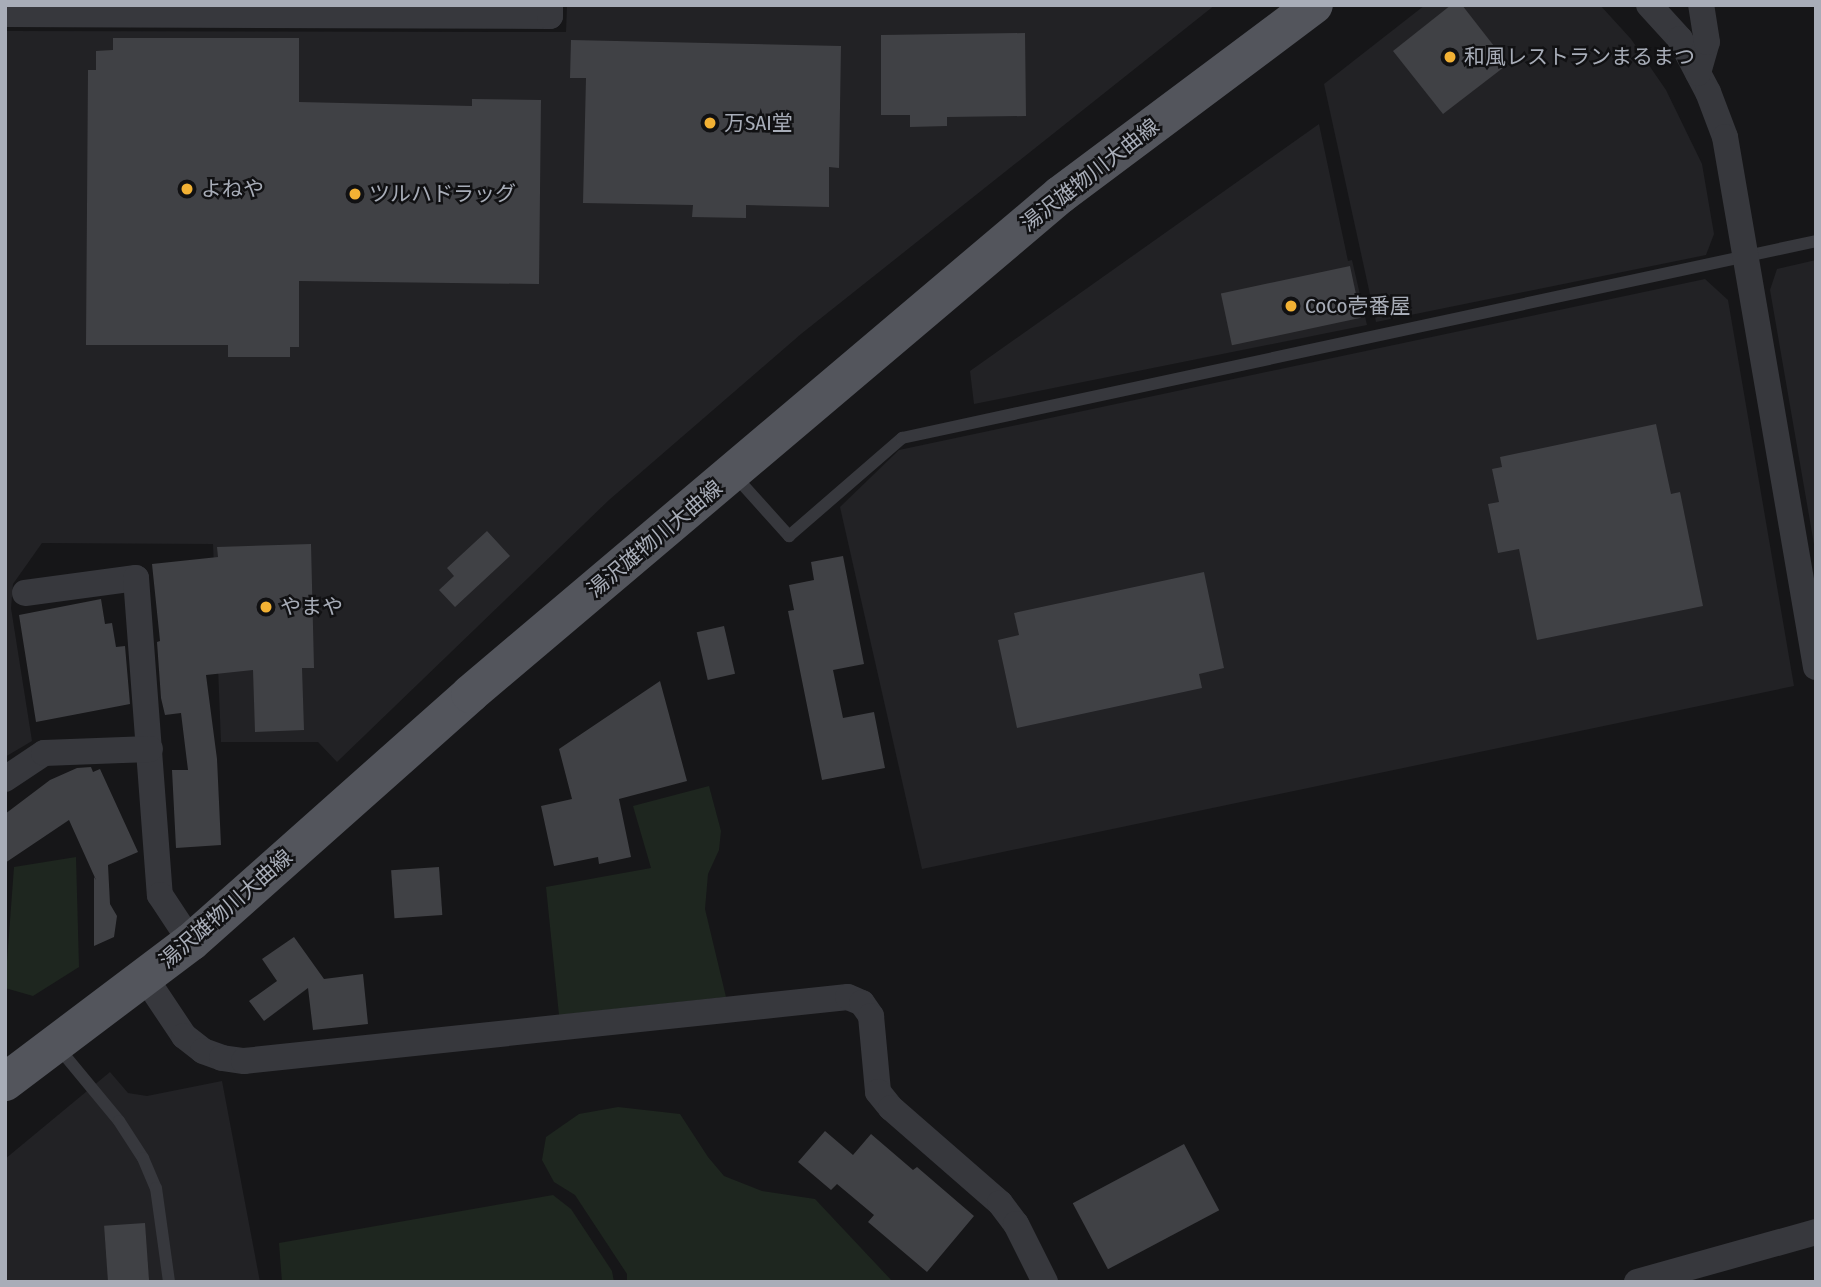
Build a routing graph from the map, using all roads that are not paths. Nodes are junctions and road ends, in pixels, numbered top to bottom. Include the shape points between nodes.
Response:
1 (550, 5) edge
2 (1314, 5) edge
3 (1648, 5) edge
4 (1701, 5) edge
5 (5, 14) edge
6 (1698, 73) junction
7 (1816, 241) edge
8 (1745, 257) junction
9 (733, 474) junction
10 (24, 593) dead end
11 (1816, 667) edge
12 (150, 749) junction
13 (5, 779) edge
14 (191, 942) junction
15 (146, 979) junction
16 (57, 1045) junction
17 (5, 1082) edge
18 (1816, 1232) edge
19 (169, 1282) edge
20 (1045, 1282) edge
21 (1637, 1282) edge

1 - 5 street via 550,16
2 - 9 main road, 湯沢雄物川大曲線 via 1060,195
3 - 6 street via 1680,39
4 - 6 street via 1707,42
6 - 8 street via 1725,137
7 - 8 lane
8 - 9 lane via 902,438 789,536
8 - 11 street
9 - 14 main road, 湯沢雄物川大曲線 via 470,694
10 - 12 street via 136,578
12 - 13 street via 44,753
12 - 14 street via 160,895
14 - 15 main road, 湯沢雄物川大曲線
15 - 16 main road, 湯沢雄物川大曲線
15 - 20 street via 184,1036 203,1051 244,1061 848,997 862,1003 871,1016 878,1092 1000,1203 1016,1224
16 - 17 main road, 湯沢雄物川大曲線
16 - 19 lane via 143,1158 156,1188
18 - 21 street

